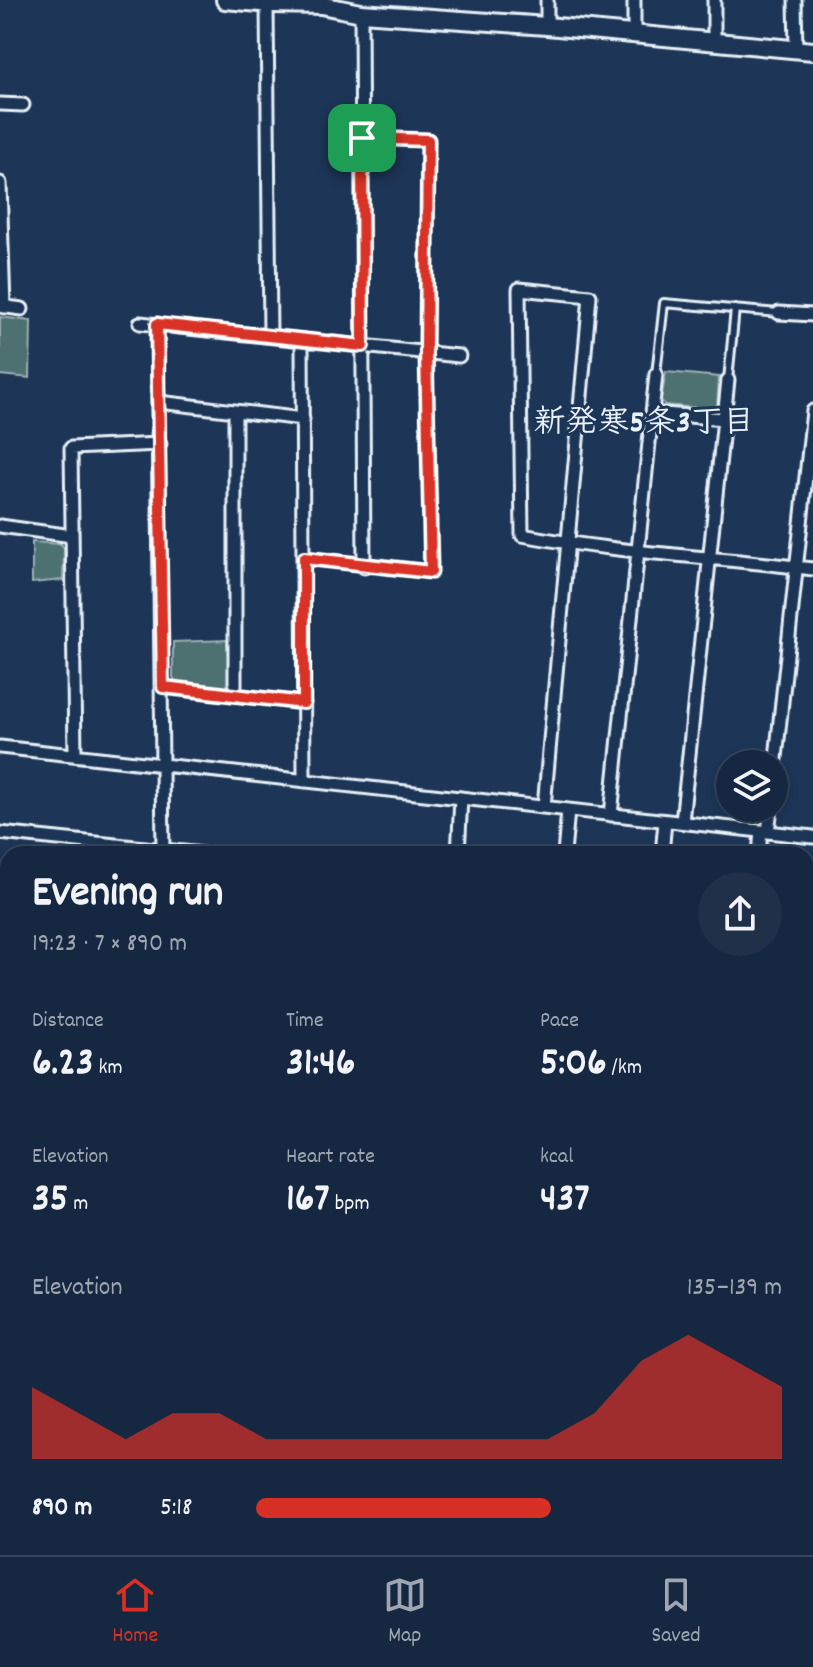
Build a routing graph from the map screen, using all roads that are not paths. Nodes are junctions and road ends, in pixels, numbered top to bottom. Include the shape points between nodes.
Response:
1 (225, 0) edge
2 (547, 0) edge
3 (634, 0) edge
4 (714, 0) edge
5 (795, 0) edge
6 (270, 3) edge
7 (343, 5) edge
8 (361, 13) junction
9 (547, 26) junction
10 (634, 34) junction
11 (714, 41) junction
12 (805, 50) edge
13 (0, 104) edge
14 (23, 105) dead end
15 (362, 138) junction
16 (0, 183) edge
17 (2, 306) edge
18 (22, 309) dead end
19 (735, 309) junction
20 (779, 313) joint
21 (813, 315) edge
22 (140, 323) dead end
23 (157, 324) junction
24 (270, 336) junction
25 (302, 341) junction
26 (363, 346) junction
27 (426, 352) junction
28 (459, 356) dead end
29 (656, 374) joint
30 (728, 380) joint
31 (159, 402) junction
32 (813, 411) edge
33 (235, 413) junction
34 (652, 413) junction
35 (303, 419) junction
36 (724, 419) junction
37 (160, 444) junction
38 (0, 526) edge
39 (72, 536) junction
40 (566, 543) junction
41 (638, 553) junction
42 (304, 558) junction
43 (711, 559) junction
44 (364, 567) junction
45 (796, 567) junction
46 (813, 569) edge
47 (163, 687) junction
48 (235, 695) junction
49 (304, 703) junction
50 (0, 747) edge
51 (777, 750) edge
52 (75, 755) junction
53 (162, 765) junction
54 (304, 781) junction
55 (461, 798) junction
56 (544, 807) junction
57 (568, 810) junction
58 (611, 815) junction
59 (665, 821) junction
60 (682, 822) junction
61 (768, 822) edge
62 (765, 832) junction
63 (0, 833) edge
64 (813, 837) edge
65 (78, 846) edge
66 (163, 846) edge
67 (458, 846) edge
68 (565, 846) edge
69 (663, 846) edge
70 (761, 846) edge

1 - 6 main road
2 - 9 street
3 - 10 street
4 - 11 street
5 - 12 street
6 - 7 main road
6 - 24 street
7 - 8 main road
8 - 9 main road
8 - 15 street
9 - 10 main road
10 - 11 main road
11 - 12 main road
13 - 14 street
15 - 26 street
15 - 27 street via 428,140
16 - 17 street
17 - 18 street
19 - 20 lane
19 - 29 lane via 664,303
19 - 30 lane
20 - 21 street
22 - 23 street
23 - 24 street
23 - 31 street
24 - 25 street
25 - 26 street
25 - 35 street
26 - 27 street
26 - 44 street
27 - 28 street
27 - 44 street via 431,572
29 - 34 street
30 - 36 street
31 - 33 street
31 - 37 street
32 - 45 street
33 - 35 street
33 - 48 street
34 - 36 street
34 - 41 street
35 - 42 street
36 - 43 street
37 - 39 street via 71,448
37 - 47 street
38 - 39 street
39 - 52 street
40 - 40 street via 590,296 519,289 522,535
40 - 41 street
40 - 56 street
41 - 43 street
41 - 58 street
42 - 44 street
42 - 49 street
43 - 45 street
43 - 60 street
45 - 46 street
45 - 51 street
47 - 48 street
47 - 53 street
48 - 49 street
49 - 54 street
50 - 52 street
52 - 53 street
53 - 54 street
53 - 66 street
54 - 55 street
55 - 56 street
55 - 67 street
56 - 57 street
57 - 58 street
57 - 68 street
58 - 59 street
59 - 60 street
59 - 69 street
60 - 62 street
61 - 62 street
62 - 64 street
62 - 70 street
63 - 65 street

